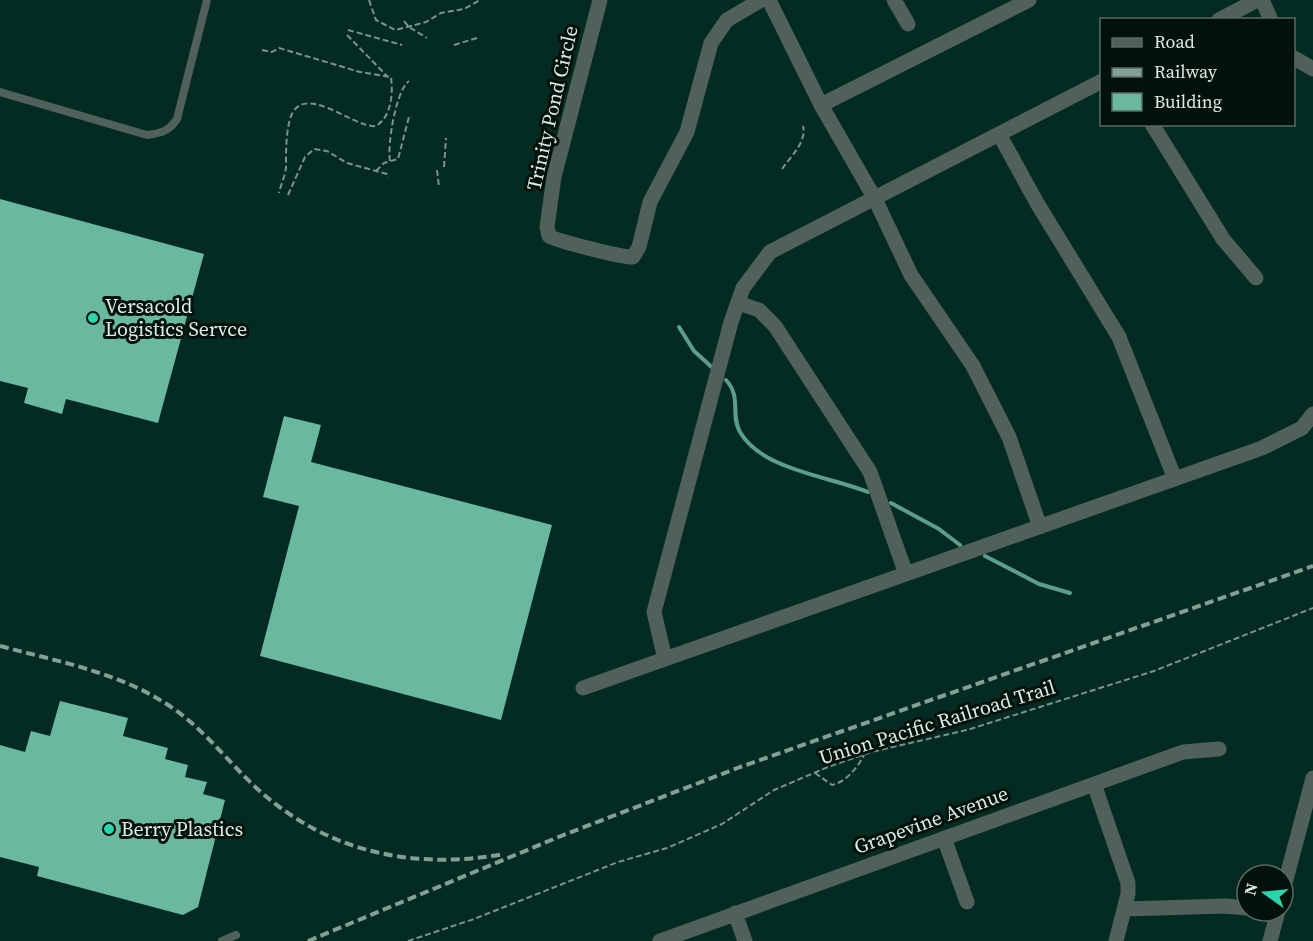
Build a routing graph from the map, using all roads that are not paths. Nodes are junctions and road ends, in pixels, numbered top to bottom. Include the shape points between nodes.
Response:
1 (207, 0) edge
2 (600, 0) edge
3 (761, 0) edge
4 (769, 0) edge
5 (894, 0) edge
6 (1029, 0) edge
7 (1257, 0) edge
8 (1262, 0) edge
9 (1223, 18) edge
10 (1270, 18) edge
11 (908, 24) dead end
12 (1295, 59) edge
13 (1313, 69) edge
14 (1100, 82) edge
15 (0, 92) edge
16 (821, 105) junction
17 (1153, 126) edge
18 (999, 134) junction
19 (875, 199) junction
20 (1256, 278) dead end
21 (738, 303) junction
22 (1313, 414) edge
23 (1174, 479) junction
24 (1040, 527) junction
25 (906, 574) junction
26 (665, 659) junction
27 (583, 688) dead end
28 (1219, 750) dead end
29 (1313, 777) edge
30 (1094, 784) junction
31 (944, 838) junction
32 (1290, 863) edge
33 (966, 902) dead end
34 (1235, 907) edge
35 (1125, 909) junction
36 (735, 913) junction
37 (1275, 923) edge
38 (236, 935) dead end
39 (222, 941) edge
40 (660, 941) edge
41 (745, 941) edge
42 (1116, 941) edge
43 (1270, 941) edge

1 - 15 lane via 177,119 162,133 147,135
2 - 3 street, Trinity Pond Circle via 554,177 547,226 549,236 558,242 571,241 622,258 633,257 639,247 650,202 687,132 707,56 719,28 735,13
4 - 16 street
5 - 11 street
6 - 16 street
7 - 9 street
8 - 10 street
12 - 13 street
14 - 18 street
16 - 19 street
17 - 20 street via 1222,239
18 - 19 street
18 - 23 street via 1119,337
19 - 21 street via 770,252 743,288
19 - 24 street via 911,275 973,366 1009,436
21 - 25 street via 759,310 775,327 870,472
21 - 26 street via 654,612
22 - 23 street via 1302,428 1262,447
23 - 24 street
24 - 25 street
25 - 26 street
26 - 27 street
28 - 30 street, Grapevine Avenue via 1183,752
29 - 32 street
30 - 31 street, Grapevine Avenue
30 - 35 street via 1126,872
31 - 33 street
31 - 36 street, Grapevine Avenue
34 - 35 street
35 - 42 street
36 - 40 street, Grapevine Avenue
36 - 41 street
37 - 43 street
38 - 39 lane

